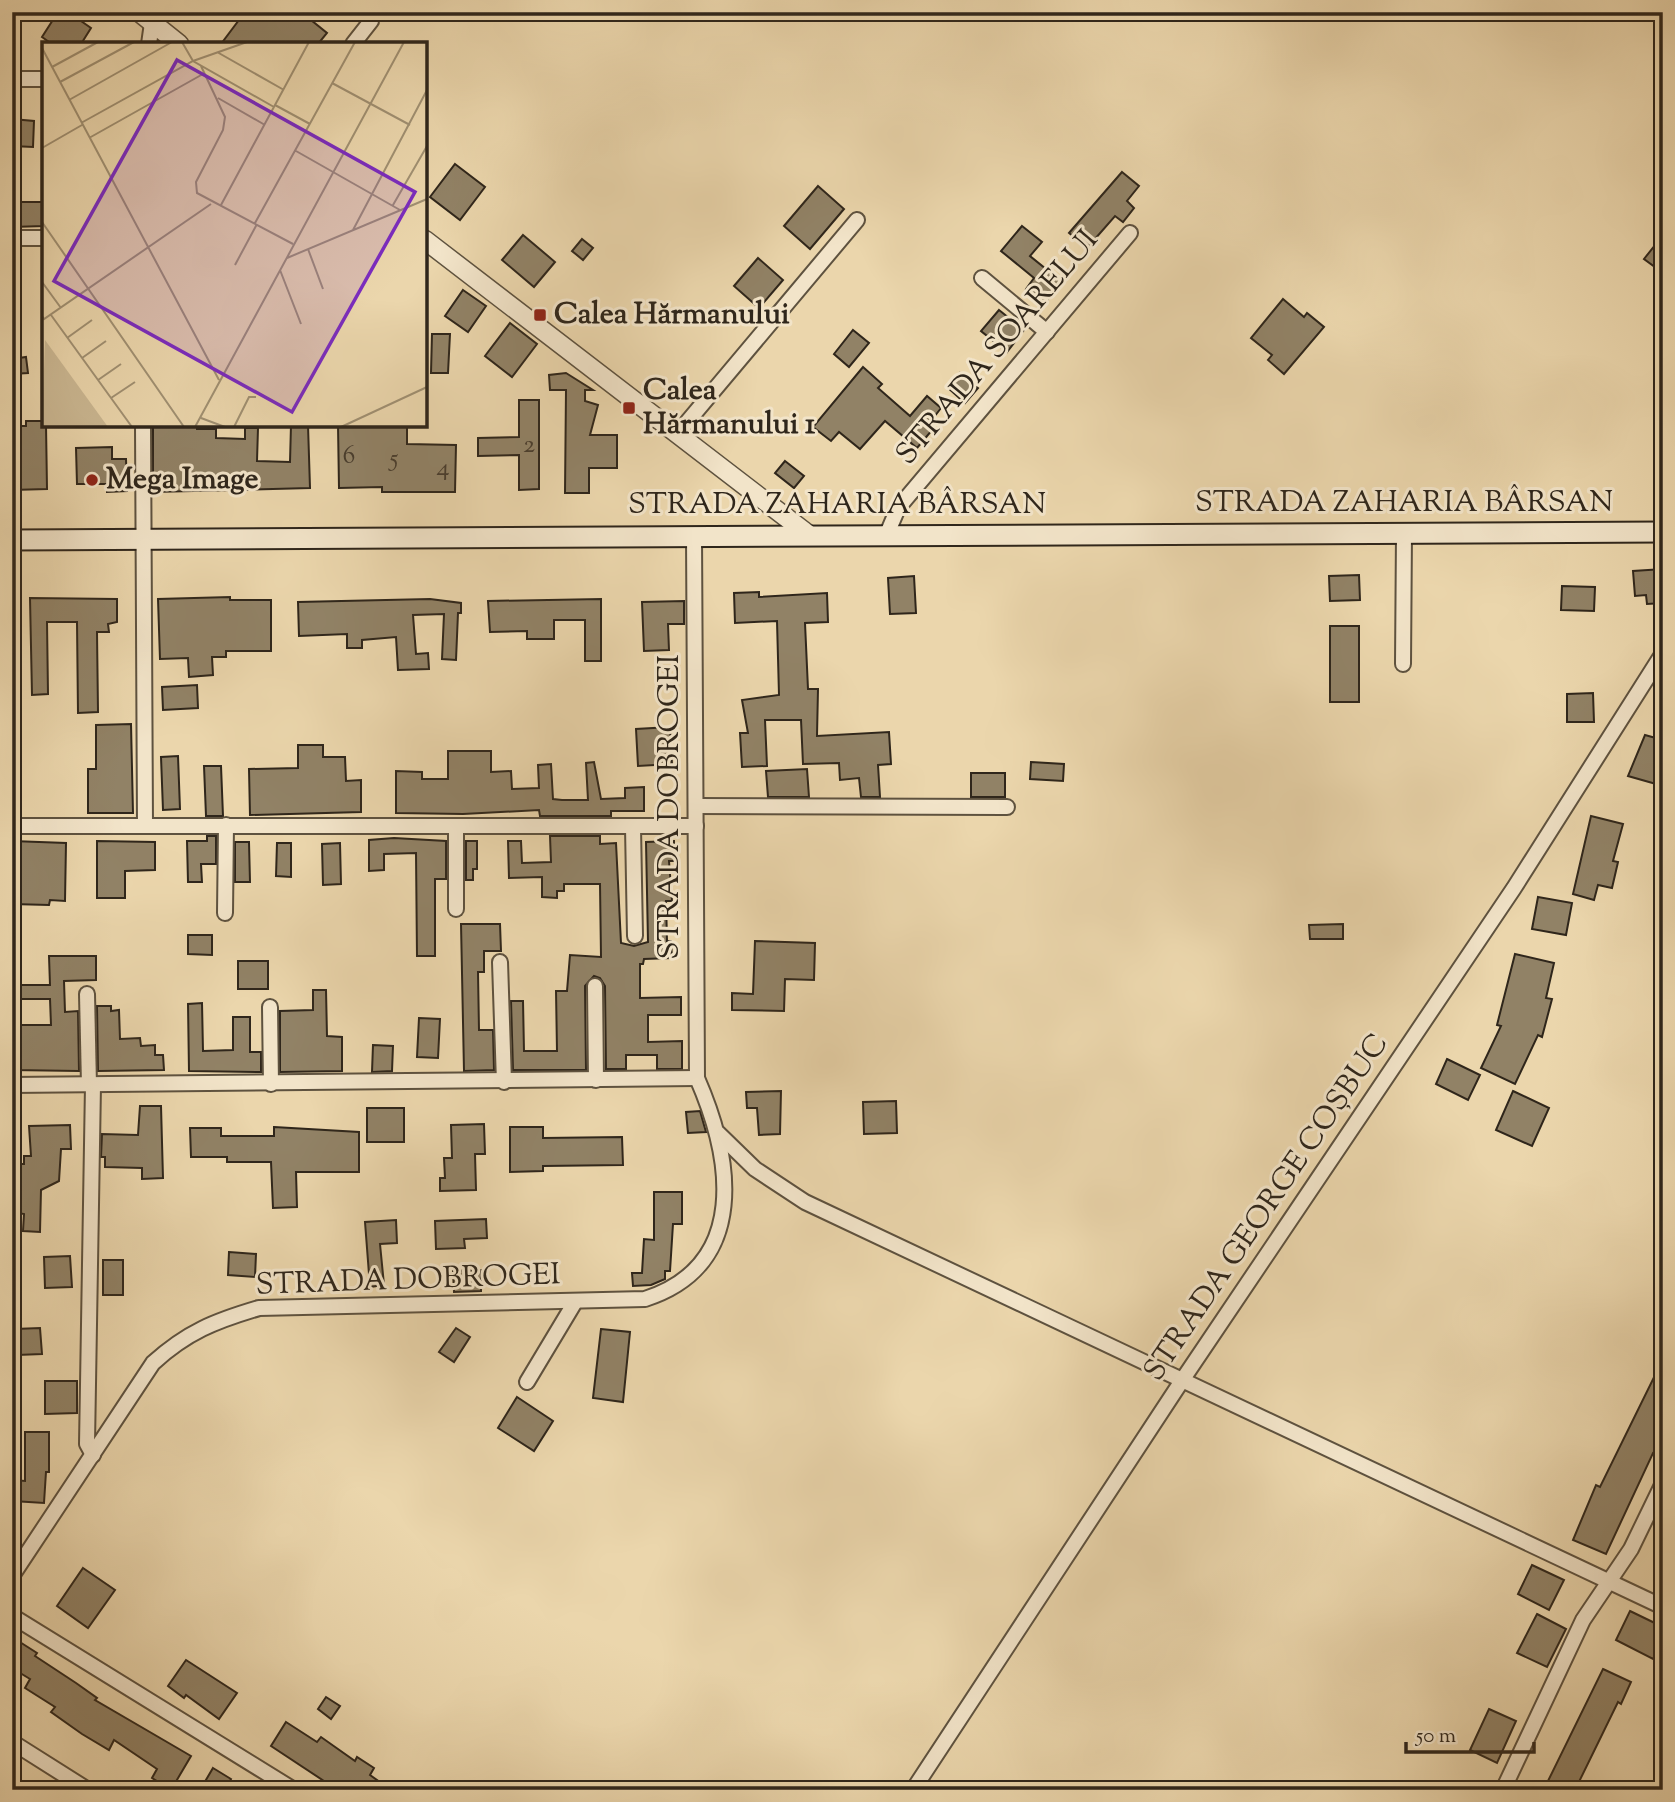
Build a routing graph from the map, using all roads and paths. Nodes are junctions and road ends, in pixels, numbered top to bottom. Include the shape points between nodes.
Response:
1 (146, 17) edge
2 (371, 21) dead end
3 (149, 42) edge
4 (177, 42) edge
5 (355, 42) edge
6 (12, 79) edge
7 (42, 79) edge
8 (857, 220) dead end
9 (1130, 233) dead end
10 (12, 238) edge
11 (42, 238) edge
12 (427, 242) edge
13 (982, 278) dead end
14 (1047, 332) junction
15 (143, 427) edge
16 (678, 433) junction
17 (1663, 532) edge
18 (1405, 533) junction
19 (887, 534) junction
20 (809, 535) junction
21 (694, 536) junction
22 (12, 540) edge
23 (141, 540) junction
24 (1663, 653) edge
25 (1403, 664) dead end
26 (696, 806) junction
27 (1007, 807) dead end
28 (226, 825) junction
29 (12, 826) edge
30 (696, 826) junction
31 (145, 827) junction
32 (456, 827) junction
33 (634, 827) junction
34 (456, 909) dead end
35 (225, 913) dead end
36 (635, 936) dead end
37 (500, 962) dead end
38 (596, 986) dead end
39 (87, 994) dead end
40 (270, 1007) dead end
41 (697, 1078) junction
42 (596, 1080) junction
43 (504, 1082) junction
44 (271, 1084) junction
45 (91, 1085) junction
46 (12, 1086) edge
47 (718, 1133) junction
48 (575, 1302) junction
49 (1183, 1379) junction
50 (527, 1382) dead end
51 (93, 1455) junction
52 (1663, 1483) edge
53 (12, 1576) edge
54 (1609, 1580) junction
55 (1663, 1606) edge
56 (12, 1616) edge
57 (12, 1742) edge
58 (88, 1790) edge
59 (294, 1790) edge
60 (913, 1790) edge
61 (1503, 1790) edge

1 - 3 street
1 - 4 street
2 - 5 street
6 - 7 street
8 - 16 street
9 - 14 street, STRADA SOARELUI
10 - 11 street
12 - 16 street
13 - 14 street
14 - 19 street, STRADA SOARELUI via 898,508
15 - 23 street
16 - 20 street
17 - 18 main road, STRADA ZAHARIA BÂRSAN
18 - 19 main road, STRADA ZAHARIA BÂRSAN
18 - 25 street
19 - 20 main road, STRADA ZAHARIA BÂRSAN
20 - 21 main road, STRADA ZAHARIA BÂRSAN
21 - 23 main road, STRADA ZAHARIA BÂRSAN
21 - 26 street, STRADA DOBROGEI
22 - 23 main road, STRADA ZAHARIA BÂRSAN
23 - 31 street
24 - 49 street, STRADA GEORGE COȘBUC via 1514,888
26 - 27 street
26 - 30 street, STRADA DOBROGEI
28 - 31 street
28 - 32 street
28 - 35 street
29 - 31 street
30 - 33 street
30 - 41 street, STRADA DOBROGEI
32 - 33 street
32 - 34 street
33 - 36 street
37 - 43 street
38 - 42 street
39 - 45 street
40 - 44 street
41 - 42 street
41 - 47 street, STRADA DOBROGEI
42 - 43 street
43 - 44 street
44 - 45 street
45 - 46 street
45 - 51 street via 87,1444
47 - 48 street, STRADA DOBROGEI via 722,1228 706,1256 667,1292 645,1299
47 - 49 street via 755,1168 805,1202
48 - 50 street
48 - 51 street, STRADA DOBROGEI via 259,1308 217,1321 180,1339 153,1363
49 - 54 street
49 - 60 street, STRADA GEORGE COȘBUC
51 - 53 street, STRADA DOBROGEI
52 - 54 street via 1632,1549
54 - 55 street
54 - 61 street via 1583,1619
56 - 59 street
57 - 58 street

